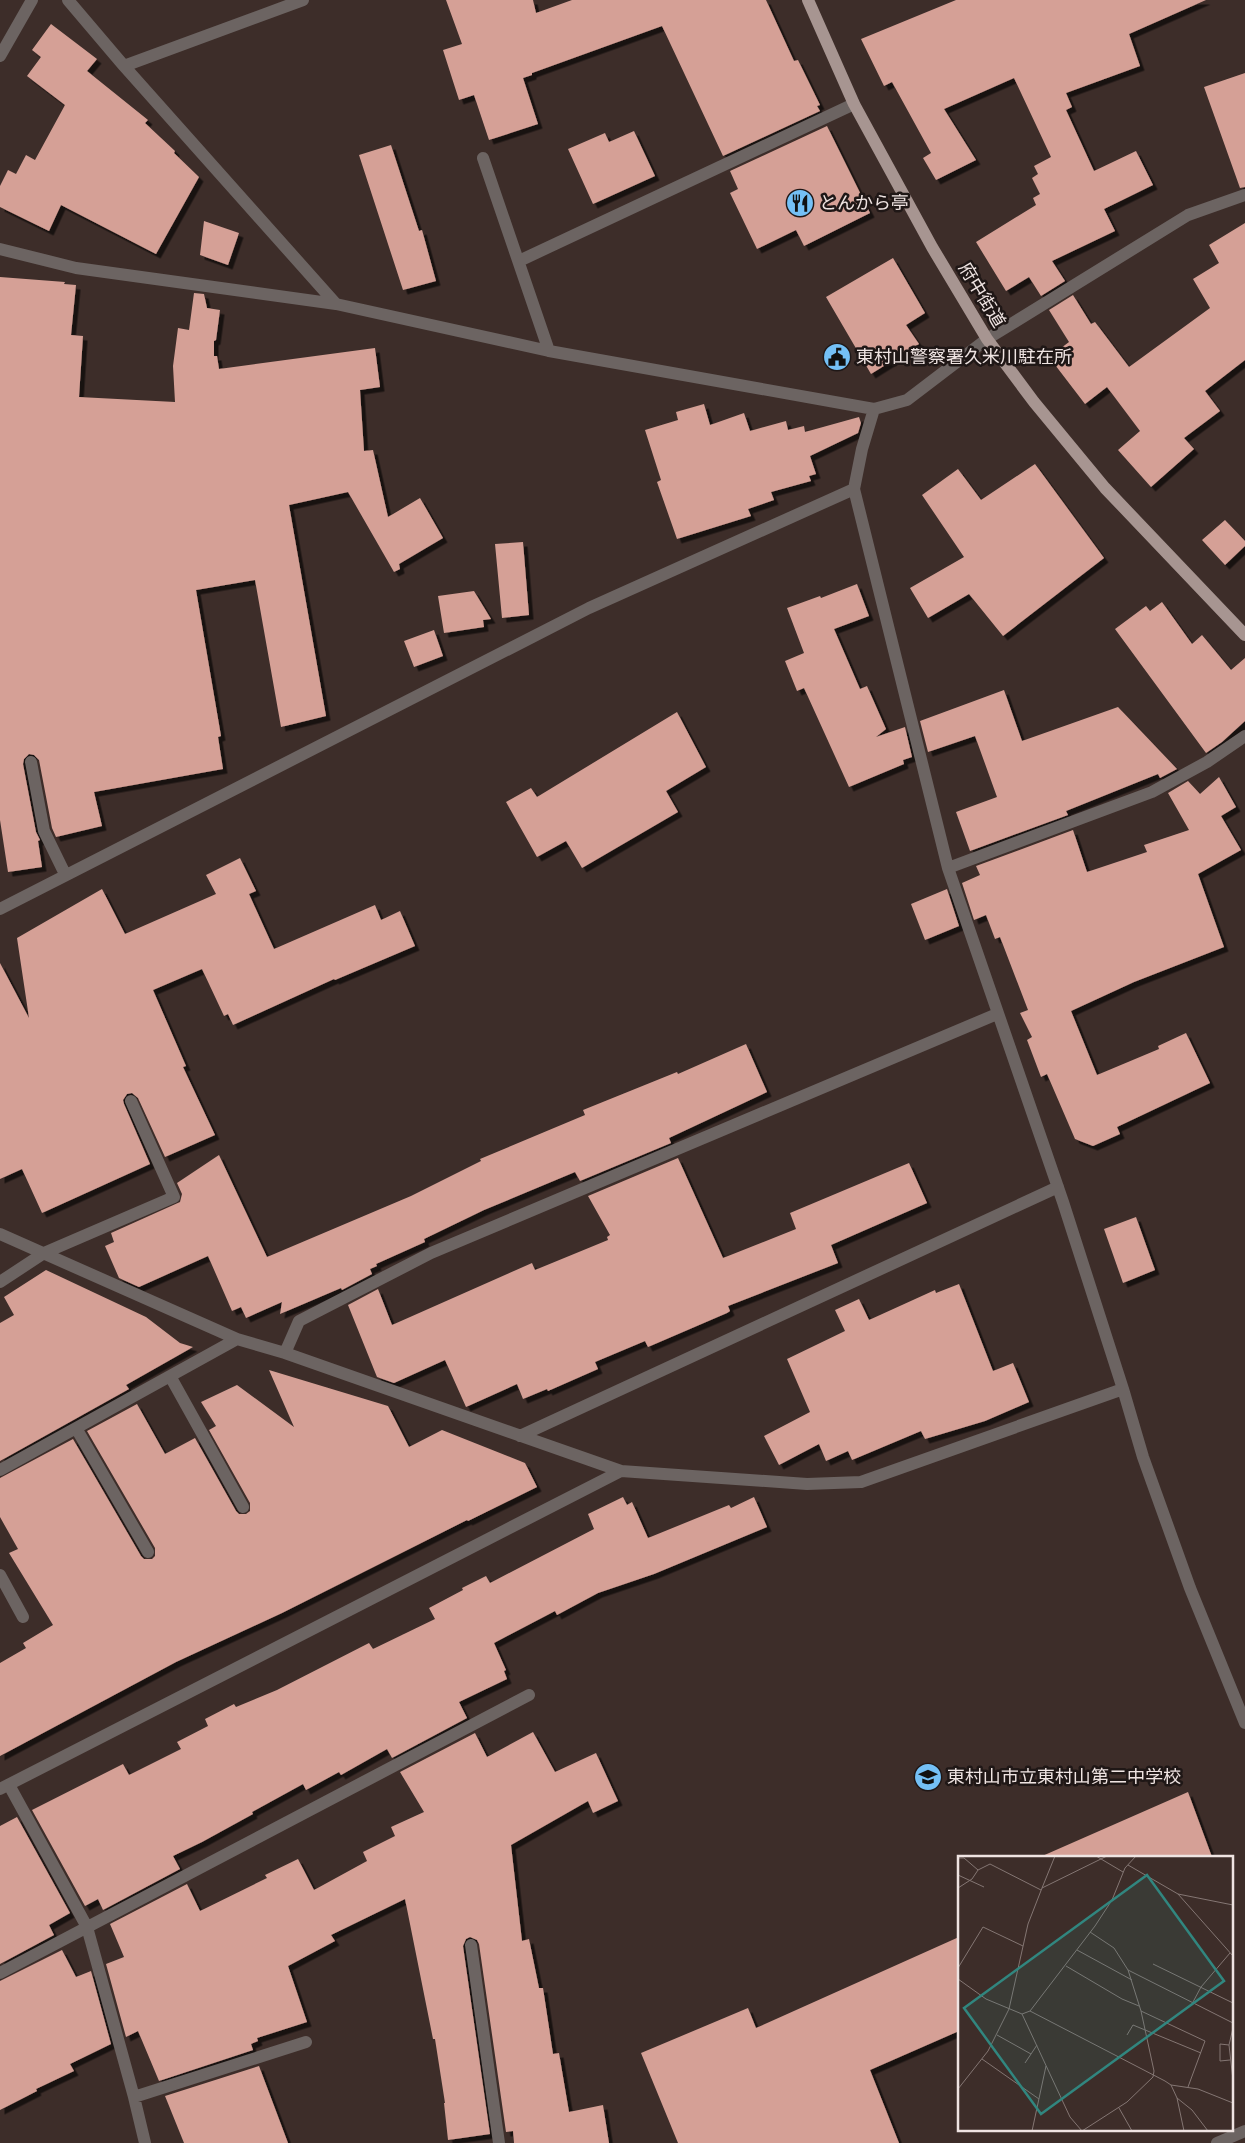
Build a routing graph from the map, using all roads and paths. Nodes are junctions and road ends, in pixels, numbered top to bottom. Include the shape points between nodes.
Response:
1 (32, 0) edge
2 (68, 0) edge
3 (303, 0) edge
4 (808, 0) edge
5 (0, 56) edge
6 (124, 66) junction
7 (854, 104) junction
8 (483, 158) dead end
9 (1245, 195) edge
10 (0, 249) edge
11 (520, 261) junction
12 (336, 304) junction
13 (987, 339) junction
14 (548, 351) junction
15 (874, 409) junction
16 (854, 488) junction
17 (1245, 636) edge
18 (1245, 736) edge
19 (30, 762) dead end
20 (948, 868) junction
21 (66, 874) junction
22 (0, 908) edge
23 (997, 1014) junction
24 (131, 1100) dead end
25 (1058, 1187) junction
26 (0, 1234) edge
27 (44, 1253) junction
28 (0, 1282) edge
29 (238, 1339) junction
30 (285, 1352) junction
31 (170, 1376) junction
32 (1123, 1389) junction
33 (76, 1428) junction
34 (520, 1436) junction
35 (0, 1470) edge
36 (621, 1471) junction
37 (243, 1507) dead end
38 (148, 1552) dead end
39 (0, 1575) edge
40 (23, 1617) dead end
41 (529, 1695) dead end
42 (1245, 1724) edge
43 (4, 1787) edge
44 (87, 1927) junction
45 (471, 1945) dead end
46 (0, 1973) edge
47 (306, 2042) dead end
48 (134, 2097) junction
49 (1245, 2131) edge
50 (145, 2143) edge
51 (499, 2143) edge
52 (1217, 2143) edge

1 - 5 street
2 - 6 street
3 - 6 street
4 - 7 main road, 府中街道
6 - 12 street
7 - 11 street
7 - 13 main road, 府中街道 via 932,247
8 - 11 street
9 - 13 street via 1188,215
10 - 12 street via 76,268
11 - 14 street
12 - 14 street
13 - 15 street via 907,400
13 - 17 main road, 府中街道 via 1105,488
14 - 15 street
15 - 16 street
16 - 20 street
16 - 21 street via 589,608
18 - 20 street via 1207,762 1152,792
19 - 21 street via 44,831
20 - 23 street
21 - 22 street
23 - 25 street
23 - 30 street via 431,1253 299,1322
24 - 27 street via 174,1197
25 - 32 street
25 - 34 street
26 - 27 street
27 - 28 street
27 - 29 street
29 - 30 street
29 - 31 street
30 - 34 street
31 - 33 street
31 - 37 street
32 - 36 street via 861,1482 806,1484
32 - 42 street via 1173,1541
33 - 35 street
33 - 38 street
34 - 36 street
36 - 43 street
39 - 40 street
41 - 44 street
43 - 44 street
44 - 46 street
44 - 48 street
45 - 51 street
47 - 48 street
48 - 50 street
49 - 52 street

